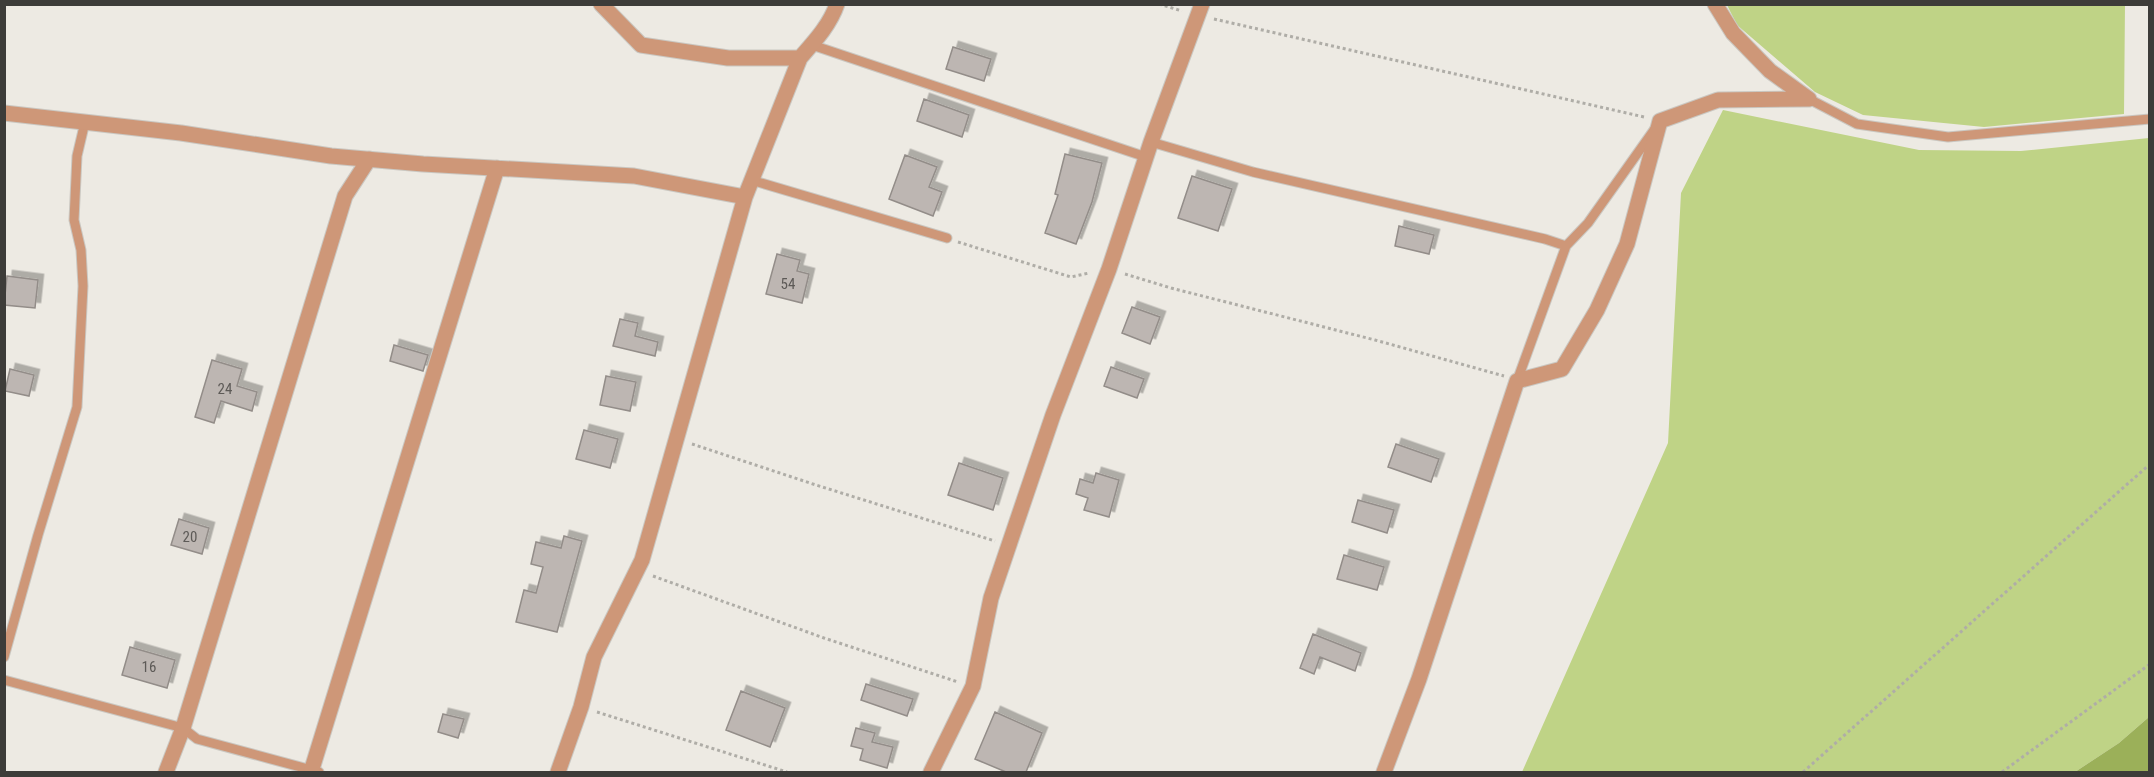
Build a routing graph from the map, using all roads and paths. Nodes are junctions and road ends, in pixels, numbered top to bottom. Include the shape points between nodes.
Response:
1 (600, 4) edge
2 (837, 4) edge
3 (1159, 4) edge
4 (1715, 4) edge
5 (1200, 10) edge
6 (812, 45) junction
7 (800, 58) junction
8 (1809, 99) junction
9 (4, 113) edge
10 (2150, 119) edge
11 (1660, 121) junction
12 (85, 122) junction
13 (1151, 142) junction
14 (1146, 157) junction
15 (369, 159) junction
16 (497, 168) junction
17 (752, 180) junction
18 (745, 197) junction
19 (947, 238) joint
20 (1566, 246) junction
21 (1110, 269) junction
22 (1517, 381) junction
23 (676, 439) junction
24 (2150, 464) edge
25 (1009, 546) junction
26 (637, 571) junction
27 (4, 657) edge
28 (2150, 664) edge
29 (4, 680) edge
30 (973, 686) junction
31 (581, 707) junction
32 (183, 728) junction
33 (935, 771) edge
34 (166, 772) edge
35 (314, 772) edge
36 (558, 772) edge
37 (787, 772) edge
38 (1384, 772) edge
39 (1803, 772) edge
40 (2002, 772) edge

1 - 7 street via 640,45 728,58
2 - 6 street
3 - 5 path
4 - 8 street via 1733,33
5 - 11 path
5 - 13 street
6 - 7 street
6 - 14 lane
7 - 17 street
8 - 10 lane via 1857,124 1948,137
8 - 11 street via 1718,100
9 - 12 street
11 - 20 lane via 1588,223
11 - 22 street via 1627,244 1597,310 1562,369
12 - 15 street
12 - 27 lane via 77,156 74,220 83,286 77,407
13 - 14 street
13 - 20 lane via 1253,172
14 - 21 street
15 - 16 street
15 - 32 street via 345,196
16 - 18 street via 634,176
16 - 35 street
17 - 18 street
17 - 19 lane
18 - 23 street
19 - 21 path via 1071,277
20 - 22 lane
21 - 22 path via 1485,369
21 - 25 street via 1053,415
22 - 38 street via 1419,679
23 - 25 path
23 - 26 street
24 - 39 path
25 - 30 street via 991,598
26 - 30 path
26 - 31 street via 594,657
28 - 40 path
29 - 32 lane
30 - 33 street
31 - 36 street
31 - 37 path
32 - 34 street
32 - 35 lane via 197,739

